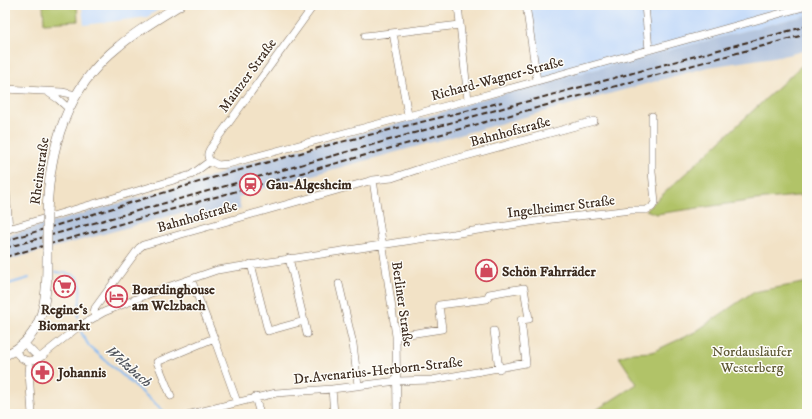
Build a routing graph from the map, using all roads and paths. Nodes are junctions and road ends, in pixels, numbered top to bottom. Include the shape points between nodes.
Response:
1 (180, 5) edge
2 (314, 5) edge
3 (458, 5) edge
4 (526, 5) edge
5 (645, 5) edge
6 (807, 6) edge
7 (791, 8) edge
8 (460, 25) junction
9 (393, 33) junction
10 (364, 36) dead end
11 (649, 50) junction
12 (537, 81) junction
13 (5, 89) edge
14 (47, 92) junction
15 (76, 96) junction
16 (468, 100) junction
17 (69, 109) junction
18 (408, 115) junction
19 (652, 116) dead end
20 (594, 121) dead end
21 (210, 161) junction
22 (5, 179) edge
23 (373, 180) junction
24 (7, 230) edge
25 (381, 245) junction
26 (289, 258) junction
27 (252, 264) junction
28 (191, 279) junction
29 (339, 284) dead end
30 (96, 317) junction
31 (304, 321) junction
32 (494, 331) dead end
33 (307, 334) dead end
34 (396, 336) junction
35 (214, 338) junction
36 (24, 343) junction
37 (14, 350) junction
38 (5, 355) edge
39 (43, 356) junction
40 (30, 362) junction
41 (499, 368) junction
42 (397, 381) junction
43 (358, 385) junction
44 (332, 389) junction
45 (171, 396) dead end
46 (255, 398) junction
47 (237, 402) junction
48 (32, 414) edge
49 (191, 414) edge
50 (260, 414) edge
51 (334, 414) edge
52 (397, 414) edge

1 - 15 main road, Rheinstraße via 117,47 95,69
2 - 21 street, Mainzer Straße via 212,146 208,153
3 - 8 street
4 - 12 street
5 - 11 street
6 - 7 street, Richard-Wagner-Straße
7 - 11 street, Richard-Wagner-Straße
8 - 9 street
8 - 16 street
9 - 10 street
9 - 18 street
11 - 12 street, Richard-Wagner-Straße
12 - 16 street, Richard-Wagner-Straße
13 - 14 street
14 - 15 street via 62,92
14 - 17 street
15 - 17 main road, Rheinstraße
16 - 18 street, Richard-Wagner-Straße
17 - 36 main road, Rheinstraße, bridge via 54,150 49,184 47,289 37,324
18 - 21 street, Richard-Wagner-Straße via 228,164 218,165
19 - 25 street, Ingelheimer Straße via 655,202 646,210 544,220
20 - 23 street, Bahnhofstraße via 392,178
21 - 24 street via 191,175
22 - 24 street
23 - 25 street
23 - 30 street, Bahnhofstraße via 143,244 95,308
25 - 26 street, Ingelheimer Straße
25 - 34 street, Berliner Straße
26 - 27 street, Ingelheimer Straße
26 - 31 street
27 - 28 street, Ingelheimer Straße via 217,270
27 - 31 street via 268,330
28 - 30 street, Ingelheimer Straße
28 - 35 street
29 - 43 street via 353,344
30 - 39 street via 78,327
31 - 33 street
32 - 41 street
34 - 41 street, Dr.Avenarius-Herborn-Straße via 442,329 439,305 486,299 489,294 524,288 529,319 521,320 526,363
34 - 42 street, Berliner Straße
35 - 45 street via 157,362
35 - 47 street
36 - 37 main road, Rheinstraße
36 - 39 street via 36,356
37 - 38 main road, Rheinstraße
37 - 40 street via 18,356
39 - 40 street
40 - 48 street
41 - 42 street, Dr.Avenarius-Herborn-Straße via 432,380
42 - 43 street, Dr.Avenarius-Herborn-Straße
42 - 52 street, Berliner Straße
43 - 44 street, Dr.Avenarius-Herborn-Straße
44 - 46 street, Dr.Avenarius-Herborn-Straße via 276,393
44 - 51 street
46 - 47 street, Dr.Avenarius-Herborn-Straße
46 - 50 street
47 - 49 street, Dr.Avenarius-Herborn-Straße

